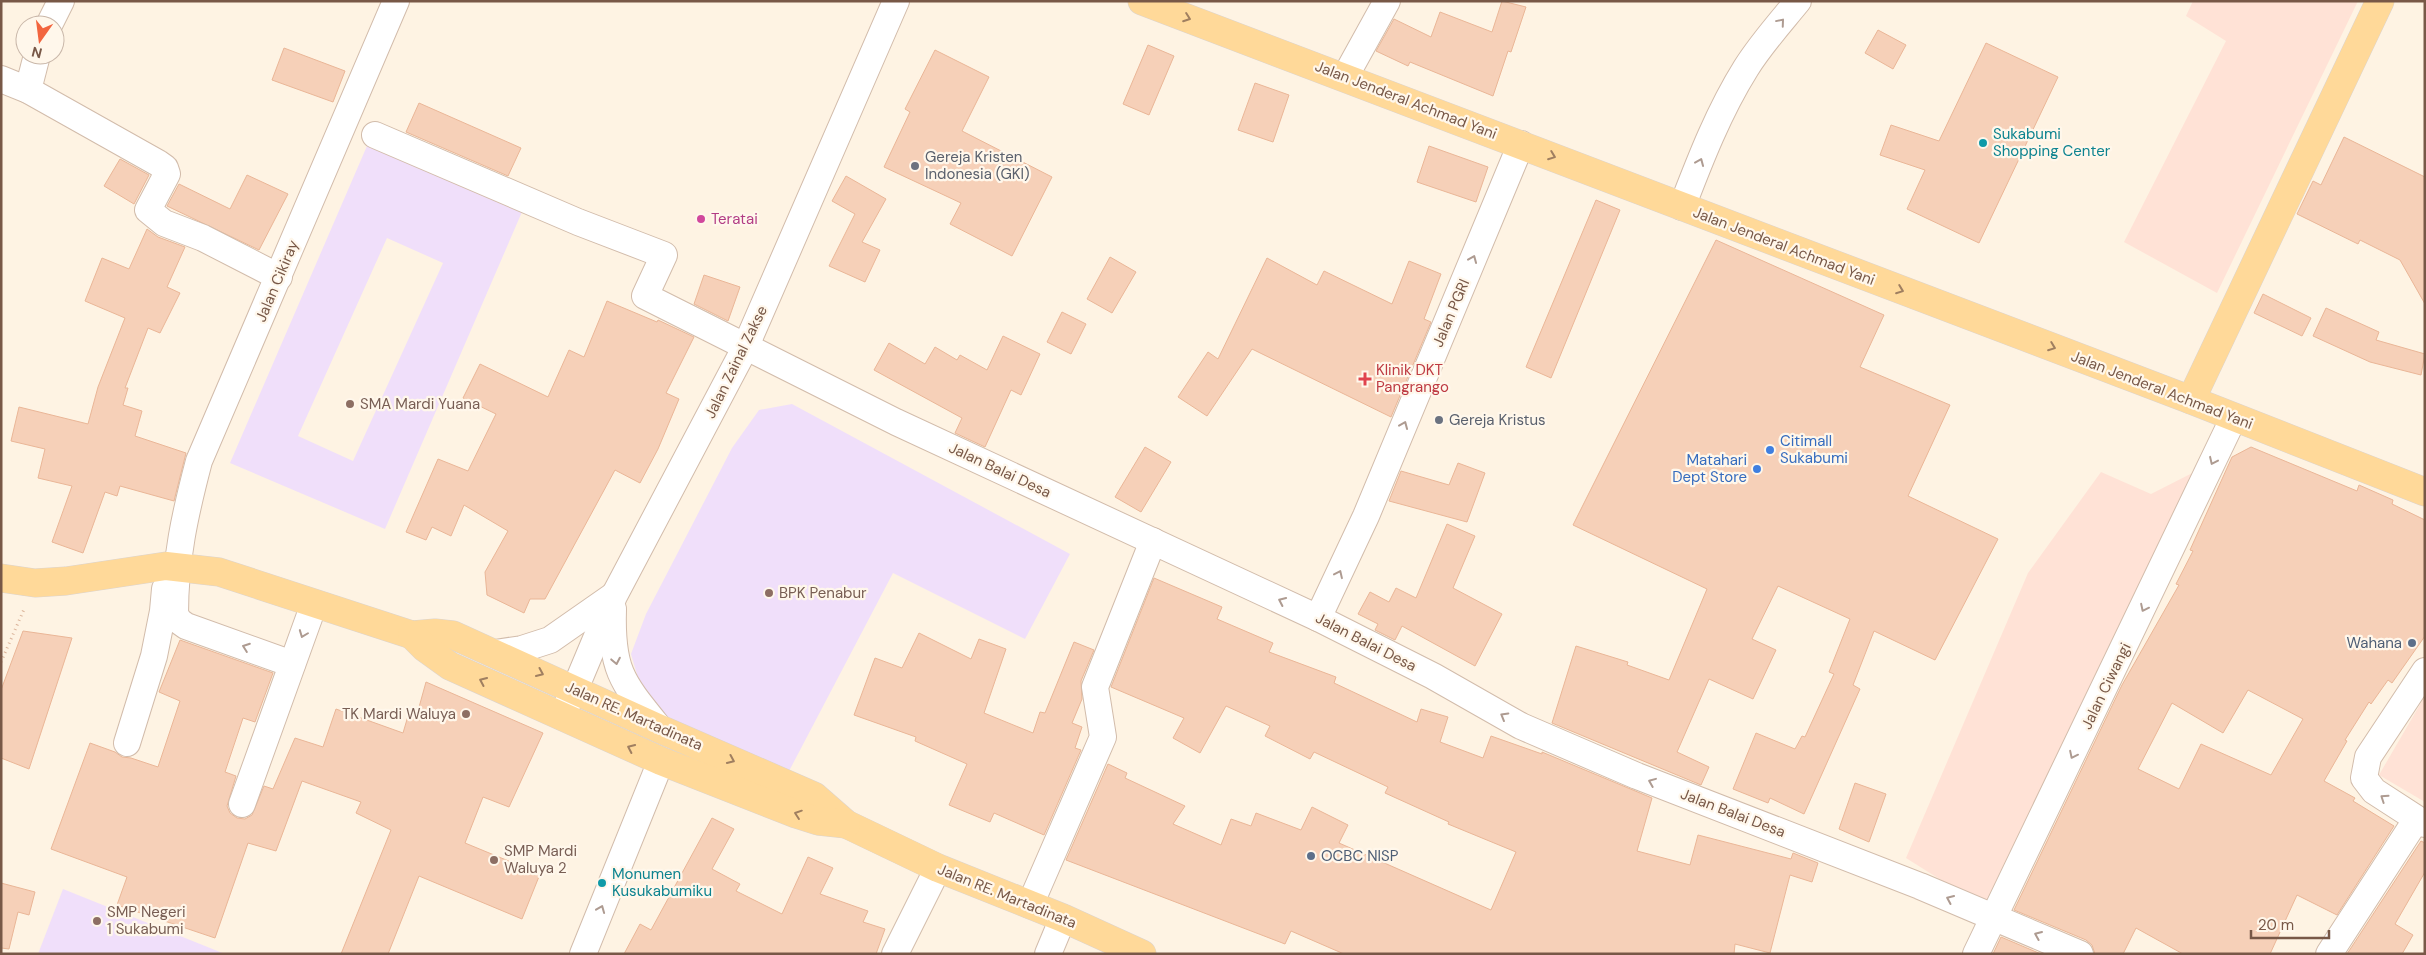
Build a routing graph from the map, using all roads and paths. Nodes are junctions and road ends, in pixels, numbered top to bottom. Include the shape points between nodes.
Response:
1 (61, 1) edge
2 (396, 1) edge
3 (896, 1) edge
4 (1142, 1) edge
5 (1387, 1) edge
6 (1798, 1) edge
7 (2380, 1) edge
8 (54, 15) edge
9 (34, 65) edge
10 (1345, 77) junction
11 (1, 79) edge
12 (28, 90) junction
13 (375, 135) dead end
14 (1521, 144) junction
15 (1682, 207) junction
16 (279, 277) junction
17 (746, 348) junction
18 (2190, 400) junction
19 (2234, 417) junction
20 (2425, 492) edge
21 (1153, 541) junction
22 (171, 566) junction
23 (1, 578) edge
24 (35, 583) junction
25 (614, 596) junction
26 (314, 604) junction
27 (1318, 618) junction
28 (412, 635) junction
29 (495, 653) junction
30 (1, 662) edge
31 (292, 664) junction
32 (2425, 671) edge
33 (575, 689) junction
34 (562, 716) junction
35 (660, 729) junction
36 (127, 743) dead end
37 (660, 761) junction
38 (242, 804) dead end
39 (2420, 822) edge
40 (846, 824) junction
41 (938, 868) junction
42 (1030, 905) junction
43 (1063, 918) junction
44 (1995, 919) junction
45 (583, 954) edge
46 (895, 954) edge
47 (1048, 954) edge
48 (1142, 954) edge
49 (1976, 954) edge
50 (2080, 954) edge
51 (2329, 954) edge

1 - 8 street
2 - 16 street, Jalan Cikiray
3 - 17 street, Jalan Zainal Zakse
4 -> 10 main road, Jalan Jenderal Achmad Yani
5 - 10 street
15 -> 6 street via 1699,162 1733,91 1752,59
7 - 18 main road
9 - 12 street
10 - 14 main road, Jalan Jenderal Achmad Yani
11 - 12 street
12 - 16 street via 165,168 167,174 148,210 164,223 202,238
13 - 17 street, Jalan Balai Desa via 578,222 664,255 645,296
14 -> 15 main road, Jalan Jenderal Achmad Yani
27 -> 14 street, Jalan PGRI via 1366,516
15 -> 18 main road, Jalan Jenderal Achmad Yani
16 - 22 street, Jalan Cikiray via 199,461
17 - 21 street, Jalan Balai Desa via 896,422
17 - 25 street, Jalan Zainal Zakse
18 - 19 main road, Jalan Jenderal Achmad Yani
19 - 20 main road, Jalan Jenderal Achmad Yani
19 -> 44 street, Jalan Ciwangi
27 -> 21 street, Jalan Balai Desa
21 - 42 street via 1095,687 1102,737
22 - 24 main road, Jalan RE. Martadinata
22 - 26 main road, Jalan RE. Martadinata via 219,572
31 -> 22 street via 179,621 175,614
22 - 36 street via 158,639
23 - 24 main road, Jalan RE. Martadinata
24 - 30 path
25 - 29 street via 550,640
25 - 33 street, Jalan Zainal Zakse
25 -> 35 street via 612,640 619,673
26 - 28 main road, Jalan RE. Martadinata
26 -> 31 street
44 -> 27 street, Jalan Balai Desa via 1920,886 1637,776 1521,726 1433,676
28 - 29 main road, Jalan RE. Martadinata via 453,635
34 -> 28 main road, Jalan RE. Martadinata via 450,666
29 -> 33 main road, Jalan RE. Martadinata
31 - 38 street
39 -> 32 street via 2374,791 2364,778 2368,757
33 - 34 street, Jalan Zainal Zakse
33 - 35 main road, Jalan RE. Martadinata
37 -> 34 main road, Jalan RE. Martadinata
35 -> 40 main road, Jalan RE. Martadinata via 814,796
40 -> 37 main road, Jalan RE. Martadinata via 796,814
45 -> 37 street
39 - 51 street
40 - 41 main road, Jalan RE. Martadinata
41 - 42 main road, Jalan RE. Martadinata
41 - 46 street
42 - 43 main road, Jalan RE. Martadinata
43 - 47 street
43 - 48 main road, Jalan RE. Martadinata
44 - 49 street, Jalan Ciwangi
50 -> 44 street, Jalan Balai Desa

